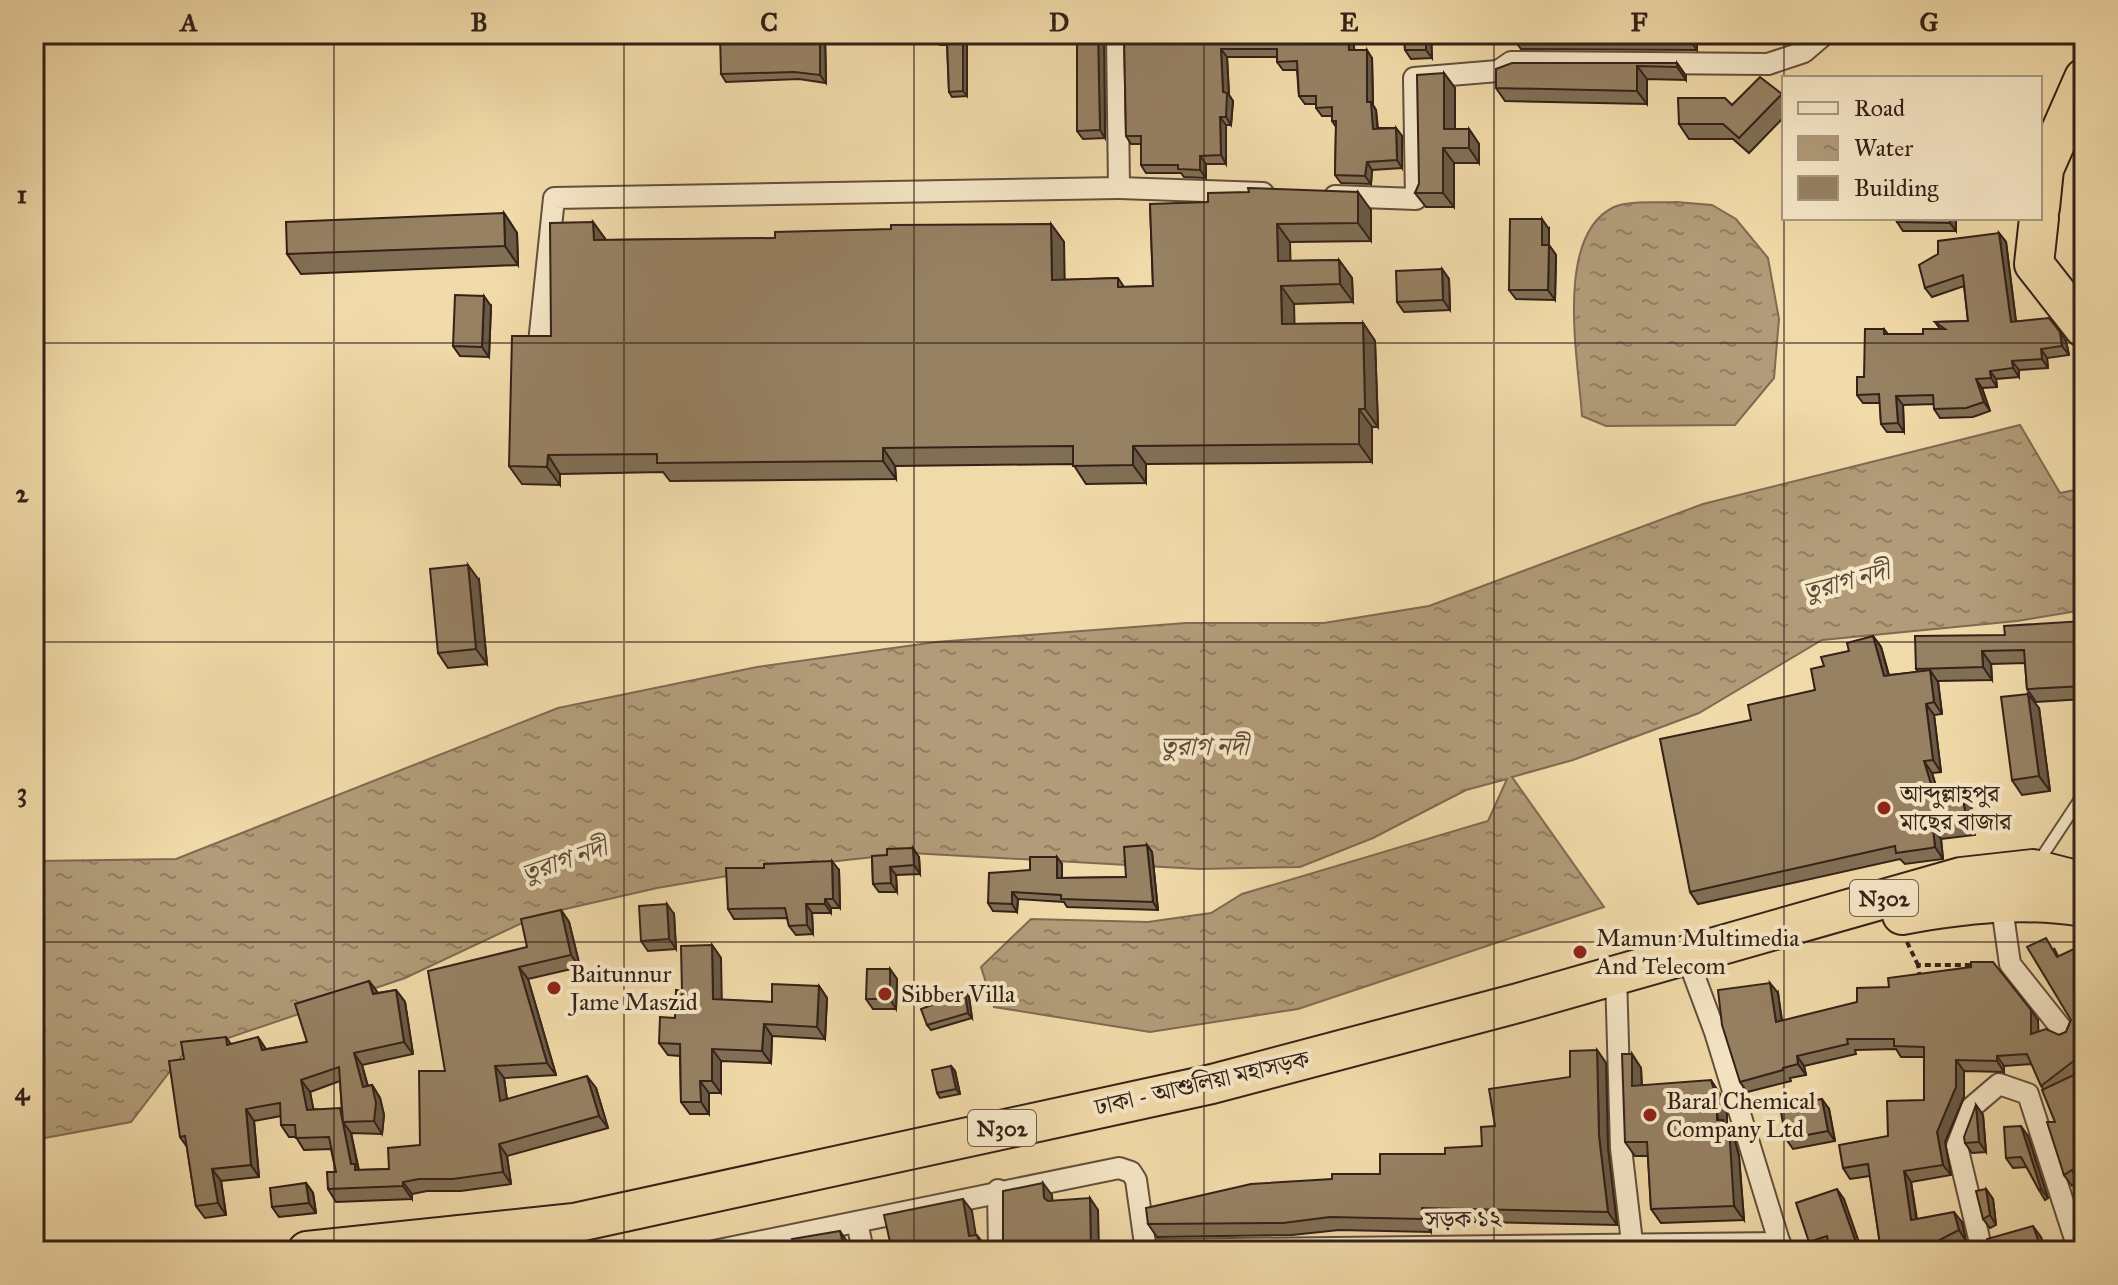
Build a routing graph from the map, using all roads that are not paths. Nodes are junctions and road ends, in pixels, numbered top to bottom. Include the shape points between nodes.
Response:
1 (1117, 34) edge
2 (1825, 34) edge
3 (2084, 78) edge
4 (1119, 188) junction
5 (2042, 188) edge
6 (2039, 220) edge
7 (2084, 328) edge
8 (539, 343) edge
9 (2084, 793) edge
10 (2033, 869) junction
11 (2084, 882) edge
12 (2001, 900) junction
13 (2084, 907) edge
14 (1686, 954) junction
15 (1616, 975) junction
16 (2065, 1033) edge
17 (998, 1190) junction
18 (857, 1222) junction
19 (2076, 1246) edge
20 (1633, 1247) edge
21 (1781, 1247) edge
22 (1146, 1250) edge
23 (307, 1251) edge
24 (714, 1251) edge
25 (863, 1251) edge
26 (999, 1251) edge
27 (1982, 1251) edge

1 - 4 street
2 - 4 street via 1804,52 1768,64 1511,62 1498,71 1414,78 1416,199
3 - 5 highway via 2044,169
4 - 8 street via 554,198
6 - 7 highway via 2034,264
9 - 10 lane
10 - 11 highway, ঢাকা - আশুলিয়া মহাসড়ক / N302
10 - 14 highway, ঢাকা - আশুলিয়া মহাসড়ক / N302 via 1961,877
12 - 13 highway, N302
12 - 14 highway, N302
12 - 16 street via 2010,964
14 - 15 highway, ঢাকা - আশুলিয়া মহাসড়ক / N302
14 - 21 street
15 - 20 street via 1621,1148
15 - 23 highway, ঢাকা - আশুলিয়া মহাসড়ক / N302 via 1212,1084 574,1223
17 - 18 street
17 - 22 street via 1119,1168 1131,1172
17 - 26 street
18 - 24 street
18 - 25 street
19 - 27 street via 2028,1094 1999,1084 1972,1107 1957,1146
20 - 21 street, সড়ক ১২
20 - 22 street, সড়ক ১২

